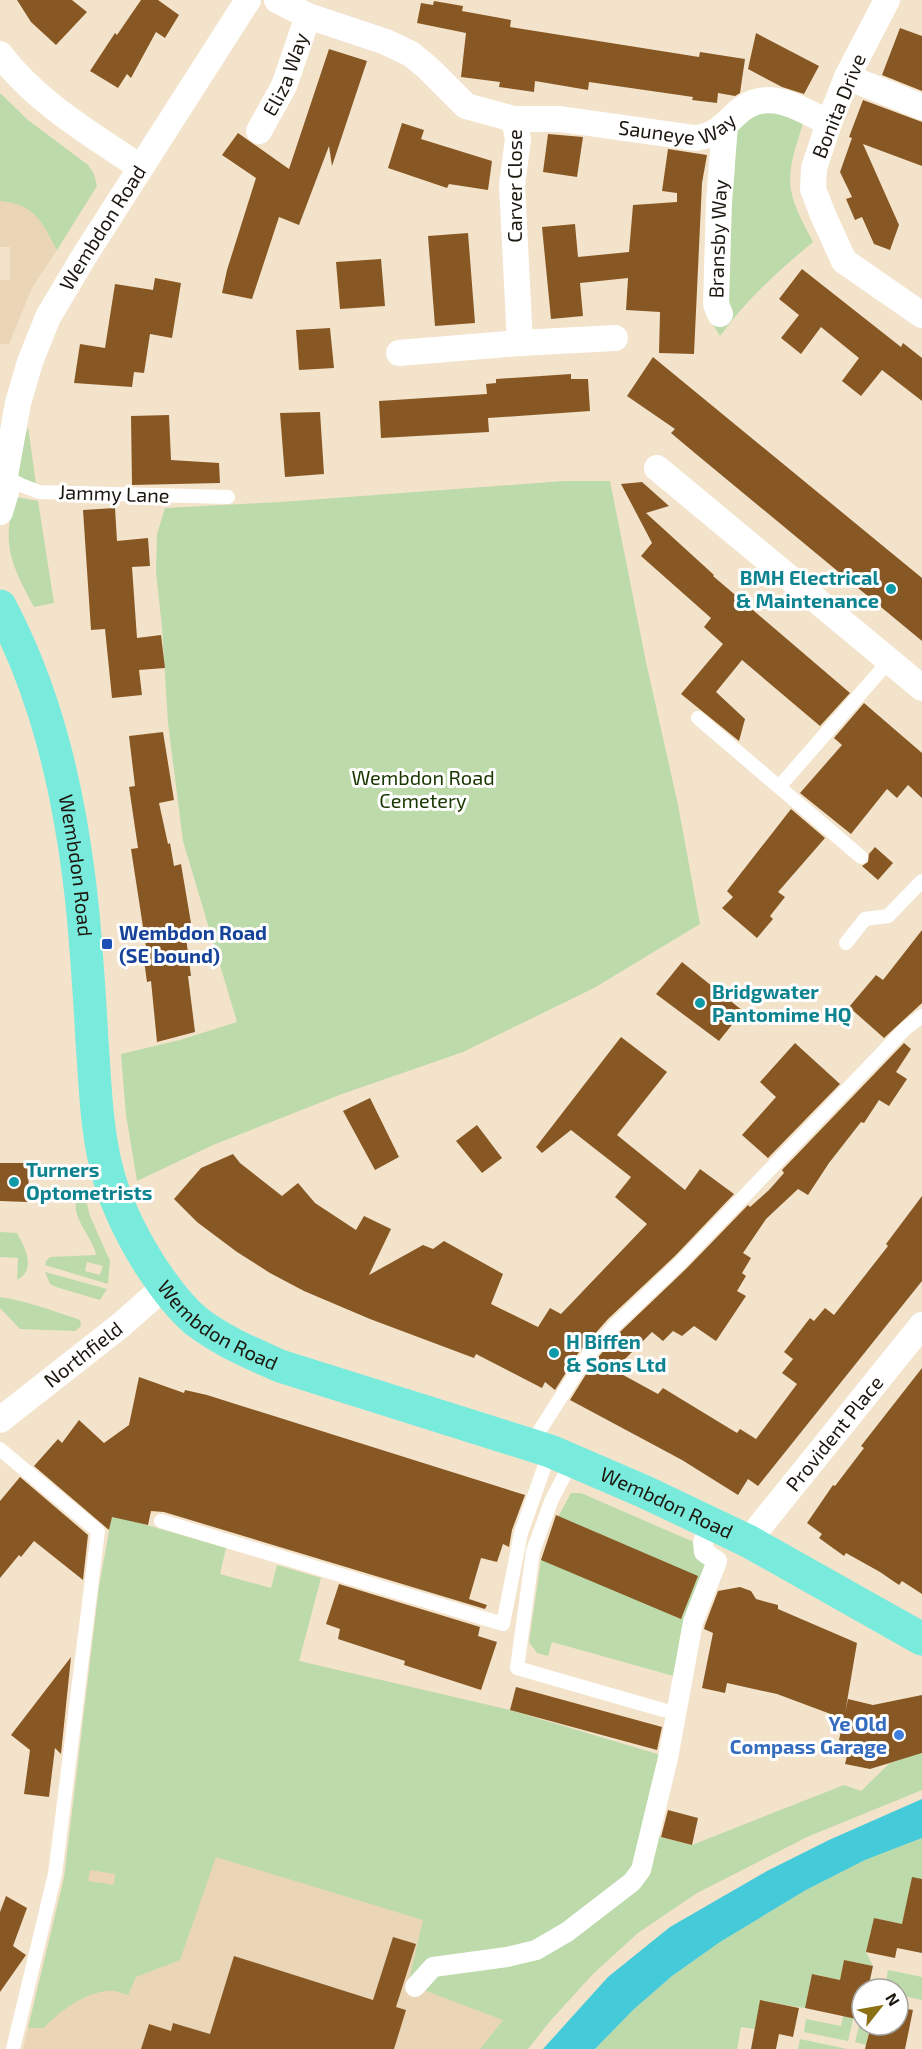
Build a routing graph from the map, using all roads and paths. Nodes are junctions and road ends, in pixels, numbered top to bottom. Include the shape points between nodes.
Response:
1 (248, 0) edge
2 (277, 0) edge
3 (887, 0) edge
4 (308, 16) junction
5 (0, 54) edge
6 (847, 77) junction
7 (922, 107) edge
8 (514, 119) junction
9 (829, 123) junction
10 (725, 125) junction
11 (259, 131) dead end
12 (140, 167) junction
13 (720, 314) dead end
14 (922, 315) edge
15 (615, 338) dead end
16 (520, 343) junction
17 (399, 353) dead end
18 (657, 468) dead end
19 (2, 476) edge
20 (228, 497) dead end
21 (0, 512) edge
22 (0, 606) edge
23 (889, 661) junction
24 (922, 688) edge
25 (698, 718) dead end
26 (779, 787) junction
27 (861, 857) dead end
28 (922, 881) edge
29 (846, 943) dead end
30 (922, 1016) edge
31 (164, 1287) junction
32 (922, 1325) edge
33 (0, 1420) edge
34 (0, 1449) edge
35 (551, 1452) junction
36 (161, 1521) dead end
37 (710, 1523) junction
38 (748, 1541) junction
39 (922, 1639) edge
40 (663, 1710) dead end
41 (415, 1987) dead end
42 (13, 2049) edge

1 - 12 street, Wembdon Road
2 - 4 street, Carver Close
3 - 6 street, Bonita Drive
4 - 8 street, Carver Close via 411,54 466,106
4 - 11 street, Eliza Way via 284,86
5 - 12 street via 75,124
6 - 7 street
6 - 9 street, Bonita Drive
8 - 10 street, Sauneye Way via 560,119 695,138 706,137
8 - 16 street, Carver Close via 518,139 512,185
9 - 10 street, Sauneye Way via 800,108 757,100
9 - 14 street, Bonita Drive via 814,168 813,189 836,245 844,261
10 - 13 street, Bransby Way via 718,213 716,304
12 - 19 street, Wembdon Road via 48,317 18,403
15 - 16 street
16 - 17 street
18 - 23 street
19 - 20 lane, Jammy Lane via 39,492
19 - 21 street, Wembdon Road via 6,492
22 - 31 main road, Wembdon Road via 37,690 64,786 79,879 96,1106 105,1163 129,1227
23 - 24 street
23 - 26 lane
25 - 26 lane
26 - 27 lane
28 - 29 lane via 888,916 864,919
30 - 35 lane via 905,1029 586,1358
31 - 33 street, Northfield
31 - 35 main road, Wembdon Road via 194,1320 217,1336 280,1366
32 - 38 street, Provident Place
34 - 42 lane via 98,1531 55,1874
35 - 36 lane via 521,1533 503,1624
35 - 37 main road, Wembdon Road
35 - 40 lane via 552,1499 533,1551 517,1668
37 - 38 main road, Wembdon Road
37 - 41 street via 704,1552 717,1561 693,1622 666,1768 641,1870 632,1882 567,1932 536,1950 433,1967
38 - 39 main road, Wembdon Road

